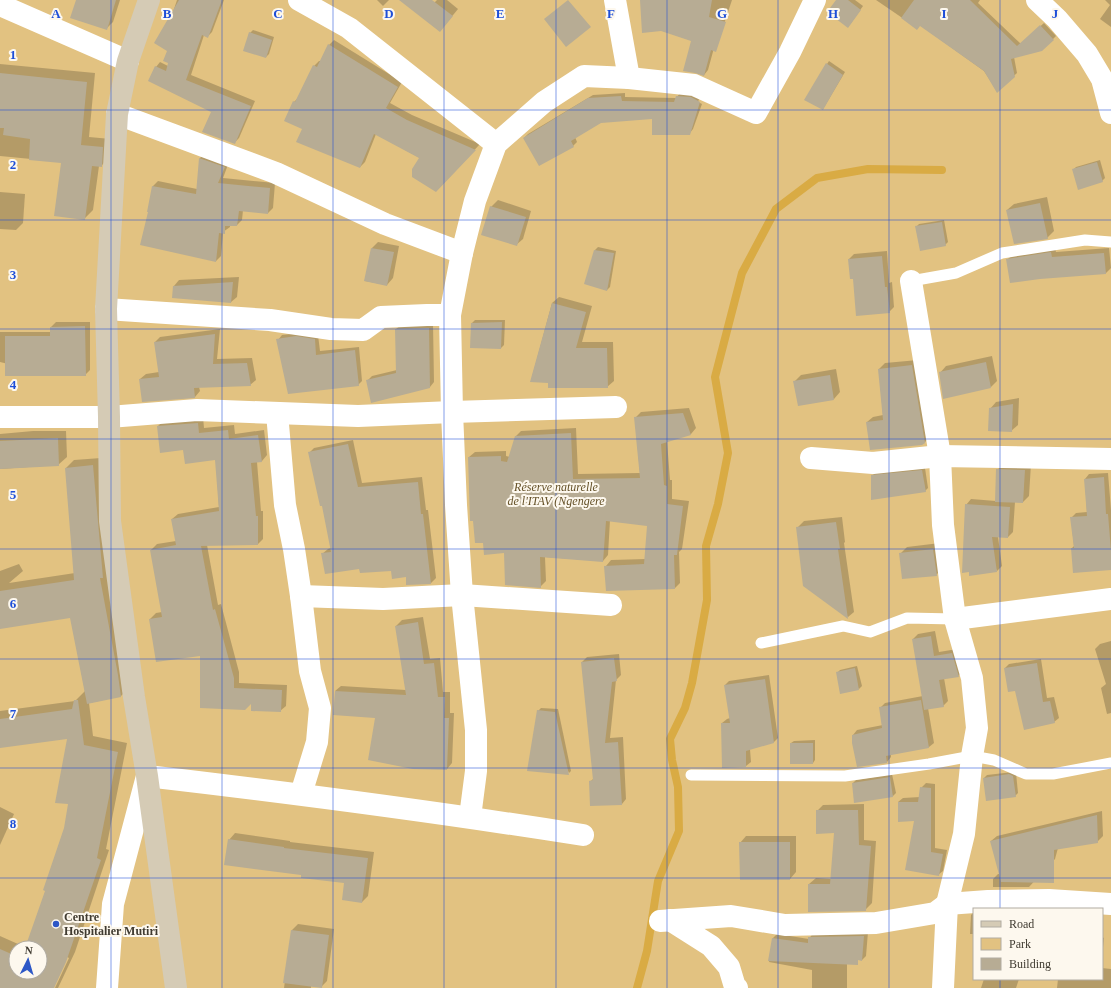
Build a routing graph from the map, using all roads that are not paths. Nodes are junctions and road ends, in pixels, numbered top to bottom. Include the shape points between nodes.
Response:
1 (149, 0) edge
2 (299, 0) edge
3 (614, 0) edge
4 (815, 0) edge
5 (1037, 0) edge
6 (0, 5) edge
7 (128, 61) junction
8 (629, 78) junction
9 (1111, 113) edge
10 (117, 114) junction
11 (496, 144) junction
12 (1111, 242) edge
13 (462, 253) junction
14 (912, 281) joint
15 (106, 309) junction
16 (450, 315) junction
17 (616, 408) dead end
18 (452, 412) junction
19 (277, 413) junction
20 (109, 416) junction
21 (0, 417) edge
22 (940, 456) junction
23 (811, 458) dead end
24 (1111, 459) edge
25 (462, 595) junction
26 (301, 596) junction
27 (1111, 599) edge
28 (611, 605) dead end
29 (955, 620) junction
30 (761, 643) dead end
31 (972, 756) junction
32 (1111, 764) edge
33 (691, 775) dead end
34 (147, 776) junction
35 (301, 794) junction
36 (470, 817) junction
37 (583, 835) dead end
38 (948, 904) junction
39 (1111, 904) edge
40 (107, 988) edge
41 (176, 988) edge
42 (737, 988) edge
43 (943, 988) edge

1 - 7 street
2 - 11 street via 349,28
3 - 8 street
4 - 8 street via 756,113 694,85
5 - 9 street via 1087,54 1102,79
6 - 7 street
7 - 10 street
8 - 11 street via 584,76 544,102
10 - 13 street via 276,173 385,224
10 - 15 street
11 - 13 street via 475,201
12 - 14 lane via 1085,240 1002,253 956,273
13 - 16 street
14 - 22 street
15 - 16 street via 270,320 331,329 363,330 382,317
15 - 20 street
16 - 18 street
17 - 18 street
18 - 19 street via 358,416
18 - 25 street
19 - 20 street via 197,410
19 - 26 street via 285,505
20 - 21 street
20 - 34 street via 110,521
22 - 23 street via 874,463
22 - 24 street
22 - 29 street via 943,525
25 - 26 street via 383,599
25 - 28 street
25 - 36 street via 476,730 476,771
26 - 35 street via 310,671 320,708 318,742
27 - 29 street
29 - 30 lane via 907,618 870,632 843,626
29 - 31 street via 972,678 977,728
31 - 32 lane via 994,760 1026,774 1053,774
31 - 33 lane via 845,776
31 - 38 street via 964,834
34 - 35 street
34 - 40 street via 113,904
34 - 41 street
35 - 36 street
36 - 37 street
38 - 39 street via 1049,900
38 - 42 street via 935,913 876,923 785,925 731,916 665,920 711,946 728,967
38 - 43 street

